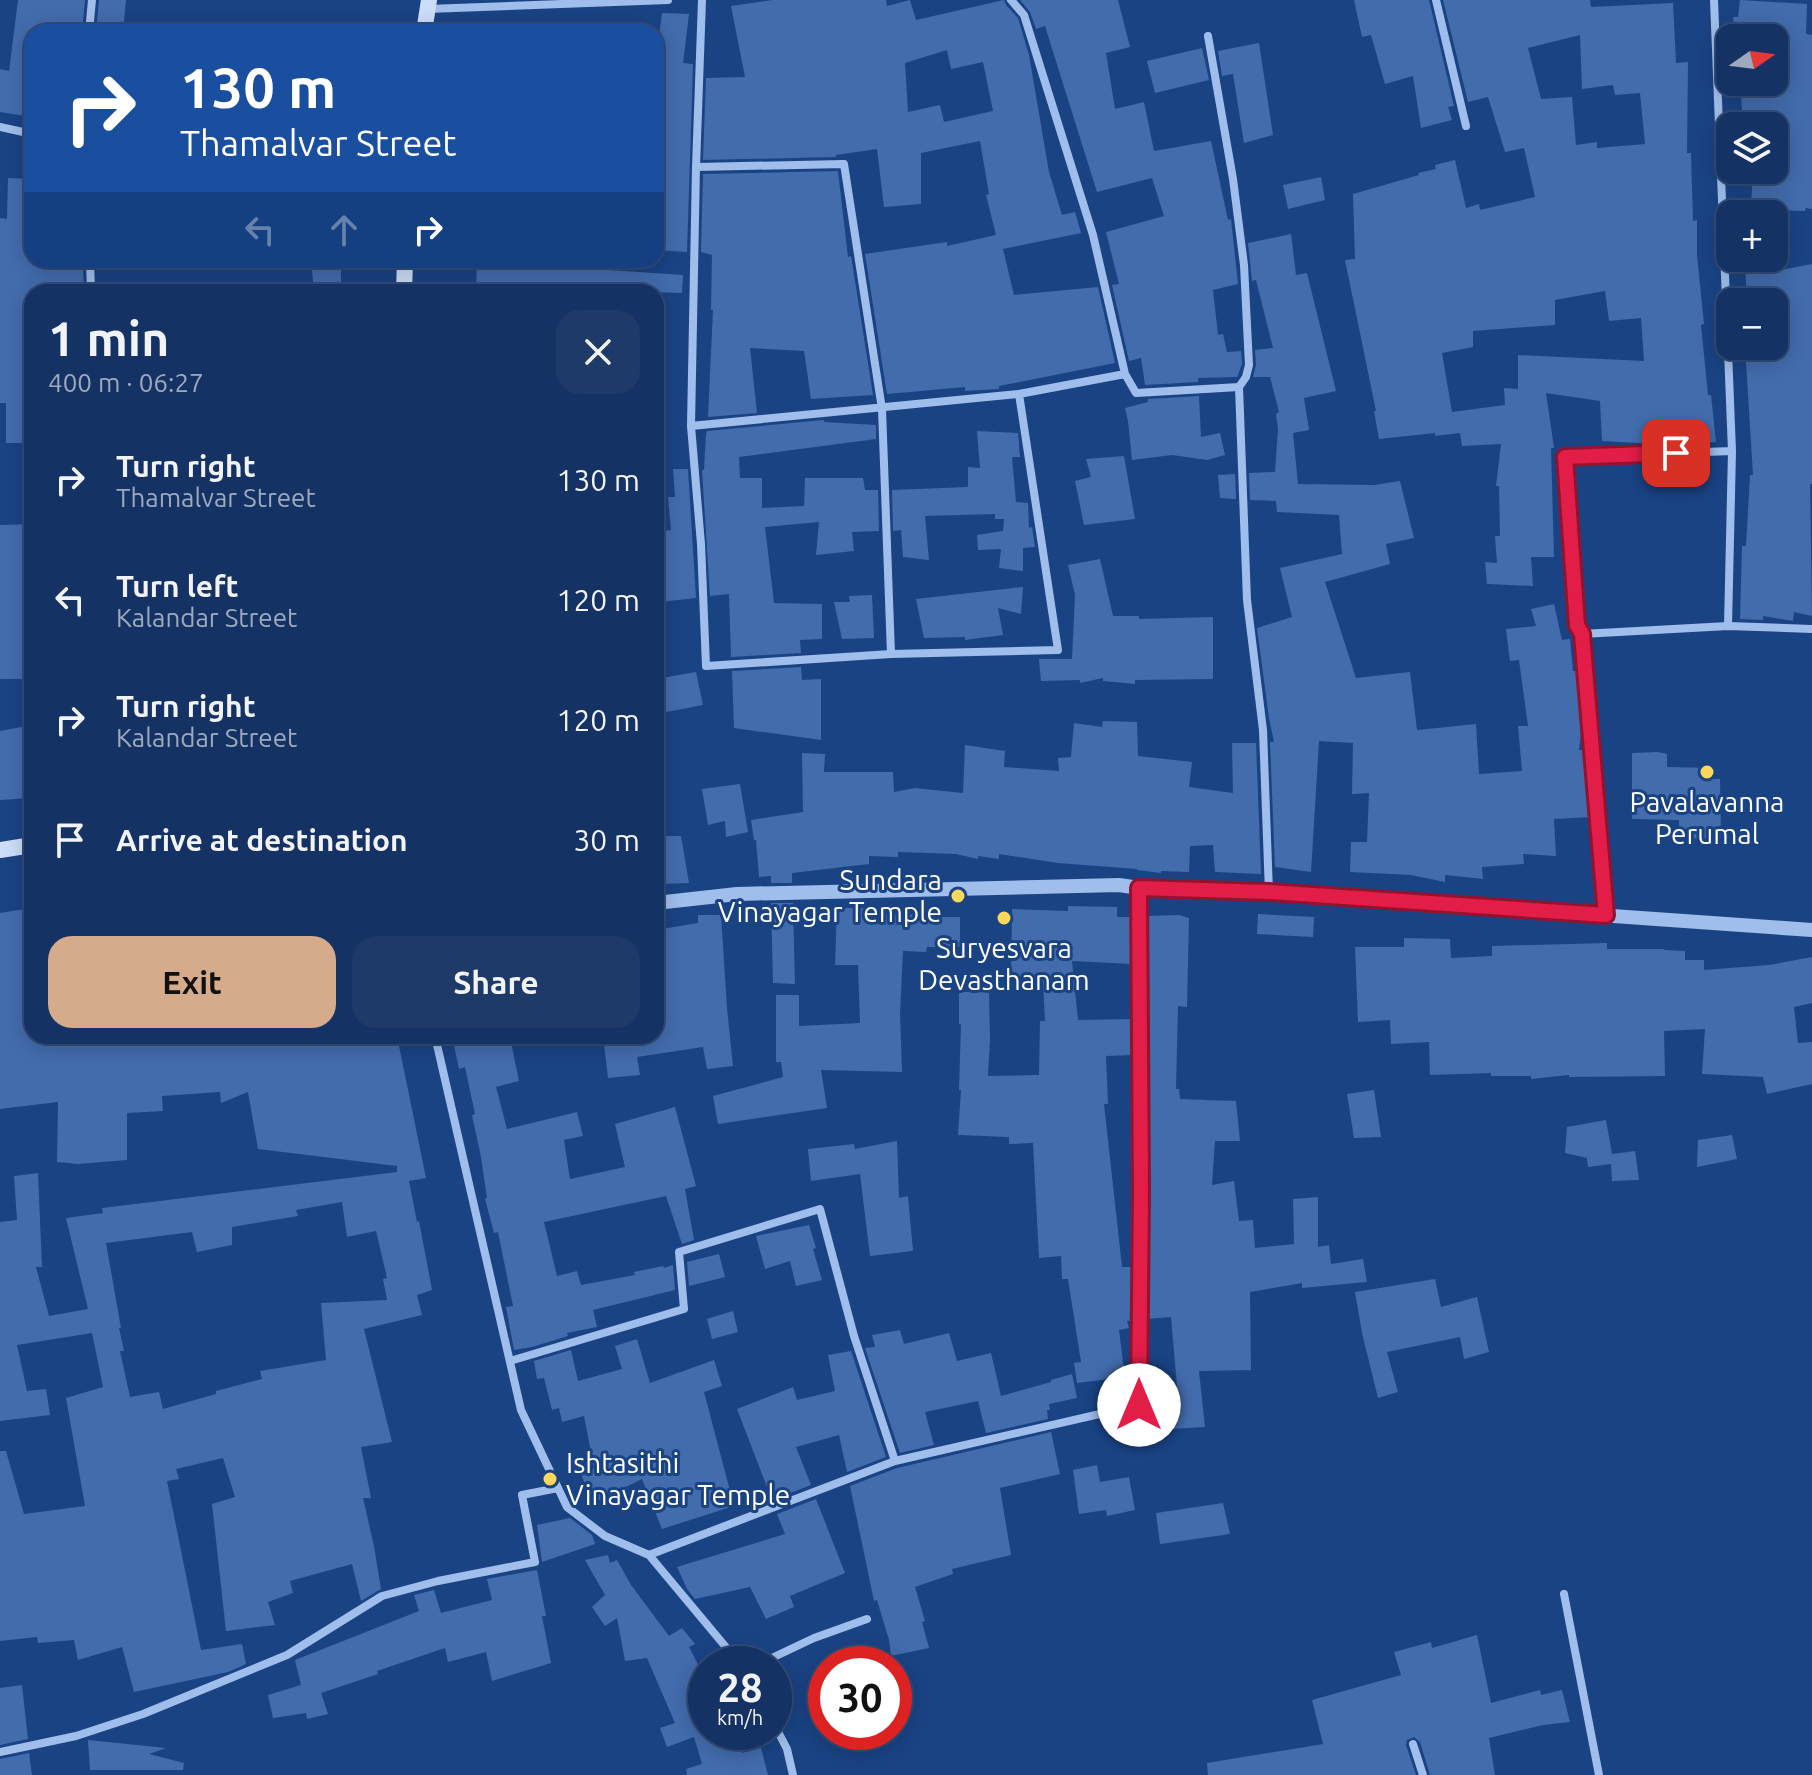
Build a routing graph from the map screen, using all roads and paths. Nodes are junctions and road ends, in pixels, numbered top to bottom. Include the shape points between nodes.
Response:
1 (92, 0) edge
2 (668, 0) edge
3 (702, 0) edge
4 (1011, 0) edge
5 (1436, 0) edge
6 (1714, 0) edge
7 (428, 5) edge
8 (90, 24) edge
9 (1208, 36) dead end
10 (1466, 126) dead end
11 (0, 127) edge
12 (24, 132) edge
13 (696, 167) junction
14 (1125, 374) junction
15 (1239, 387) junction
16 (1019, 394) junction
17 (882, 409) junction
18 (691, 426) junction
19 (1732, 451) junction
20 (1728, 626) junction
21 (1812, 629) edge
22 (1582, 634) junction
23 (891, 654) junction
24 (24, 846) edge
25 (0, 850) edge
26 (1139, 888) junction
27 (1269, 892) junction
28 (664, 902) edge
29 (1606, 915) junction
30 (1812, 930) edge
31 (437, 1044) edge
32 (510, 1361) junction
33 (895, 1461) junction
34 (558, 1488) junction
35 (649, 1555) junction
36 (1564, 1594) dead end
37 (867, 1619) dead end
38 (725, 1646) edge
39 (792, 1648) edge
40 (1413, 1744) dead end
41 (787, 1750) edge
42 (0, 1752) edge
43 (793, 1775) edge
44 (1423, 1775) edge
45 (1599, 1775) edge

1 - 8 street
2 - 7 street
3 - 13 street
4 - 14 street via 1024,15 1093,235
5 - 10 street
6 - 19 street
9 - 15 street via 1244,265 1249,365
11 - 12 street
13 - 17 street via 844,164
13 - 18 street
14 - 15 street via 1136,393
14 - 16 street
15 - 27 street via 1247,600 1263,730
16 - 17 street
16 - 23 street via 1058,650
17 - 18 street
17 - 23 street
18 - 23 street via 706,666
19 - 20 street
19 - 22 street via 1565,457 1577,625
20 - 21 street
20 - 22 street
22 - 29 street
24 - 25 main road
26 - 27 street
26 - 28 street via 737,894
26 - 33 street via 1139,1405
27 - 29 street
29 - 30 street
31 - 32 street
32 - 33 street via 684,1309 679,1252 820,1209
32 - 34 street via 521,1410
33 - 35 street
34 - 35 street via 567,1507 605,1536
34 - 42 street via 522,1495 535,1562 382,1596 287,1655 143,1714 76,1736
35 - 38 street
36 - 45 street
37 - 39 street
40 - 44 street
41 - 43 street

